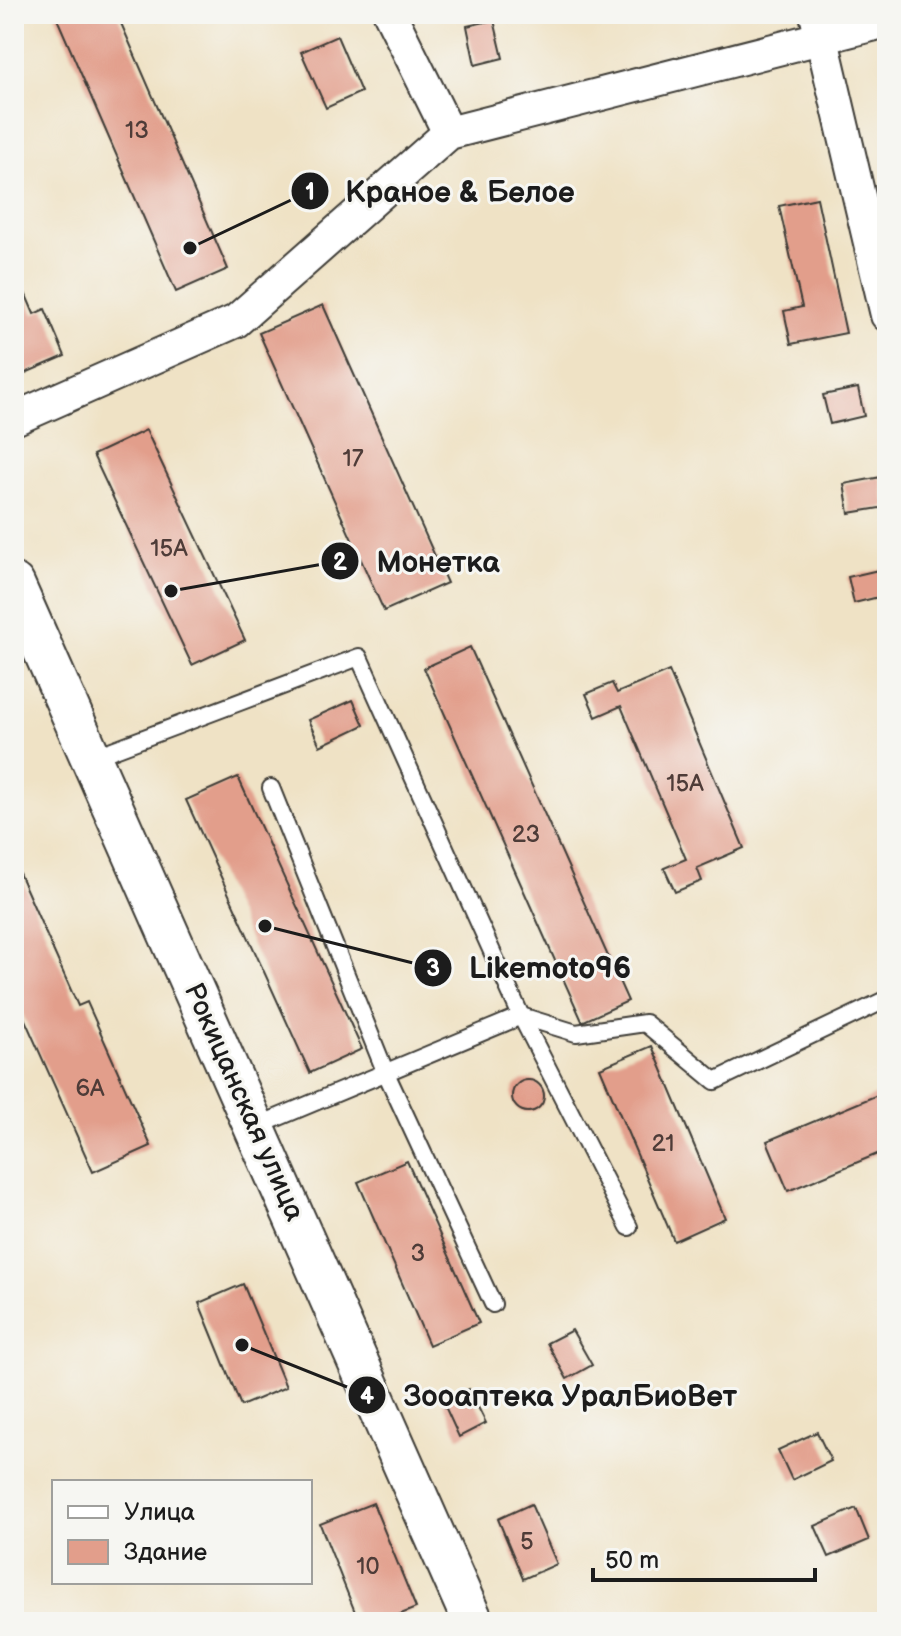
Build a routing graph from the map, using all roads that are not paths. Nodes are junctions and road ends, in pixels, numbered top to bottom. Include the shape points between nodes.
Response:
1 (390, 14) edge
2 (887, 21) edge
3 (818, 25) edge
4 (449, 133) junction
5 (887, 315) edge
6 (14, 419) edge
7 (14, 584) edge
8 (91, 758) junction
9 (271, 788) dead end
10 (887, 999) edge
11 (521, 1016) junction
12 (385, 1071) junction
13 (255, 1127) junction
14 (629, 1227) dead end
15 (493, 1304) dead end
16 (473, 1622) edge

1 - 4 street
2 - 3 street
3 - 4 street
3 - 5 street
4 - 6 street via 236,321
7 - 8 street, Рокицанская улица
8 - 11 lane via 359,657
8 - 13 street, Рокицанская улица
9 - 12 lane
10 - 11 lane via 715,1081 645,1023 576,1033
11 - 12 lane
11 - 14 lane
12 - 13 lane
12 - 15 lane
13 - 16 street, Рокицанская улица

